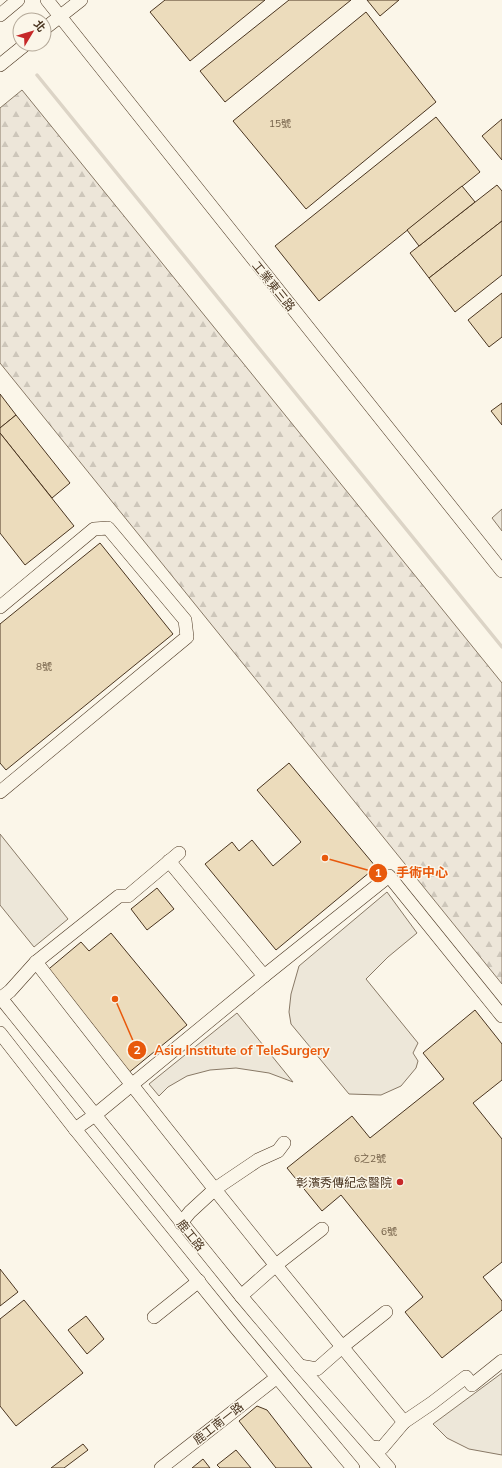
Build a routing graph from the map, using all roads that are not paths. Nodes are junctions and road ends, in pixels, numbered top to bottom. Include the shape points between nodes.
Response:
1 (18, 0) edge
2 (48, 0) edge
3 (81, 0) edge
4 (0, 15) edge
5 (60, 17) junction
6 (52, 24) edge
7 (16, 52) edge
8 (0, 65) edge
9 (502, 571) edge
10 (0, 607) edge
11 (0, 792) edge
12 (36, 962) junction
13 (264, 976) junction
14 (0, 998) edge
15 (502, 1016) edge
16 (0, 1033) edge
17 (131, 1084) junction
18 (95, 1115) junction
19 (76, 1129) junction
20 (284, 1144) dead end
21 (215, 1189) junction
22 (181, 1222) junction
23 (322, 1229) dead end
24 (276, 1265) junction
25 (199, 1281) junction
26 (241, 1296) junction
27 (386, 1312) dead end
28 (154, 1317) dead end
29 (342, 1347) junction
30 (502, 1361) edge
31 (300, 1366) junction
32 (276, 1378) junction
33 (404, 1422) junction
34 (372, 1448) junction
35 (161, 1468) edge
36 (353, 1468) edge
37 (389, 1468) edge

1 - 4 street
2 - 5 street, 工業東三路
3 - 5 street
5 - 6 street
5 - 9 street, 工業東三路
7 - 8 street
10 - 11 street via 94,529 108,528 185,620 187,638
12 - 13 street via 118,896 128,896 174,857
12 - 14 street via 10,991
12 - 17 street
13 - 15 street via 389,876
13 - 17 street
14 - 18 street, 鹿工路
16 - 19 street, 鹿工路
17 - 18 street
17 - 21 street
18 - 19 street
18 - 22 street, 鹿工路
19 - 25 street, 鹿工路
20 - 21 street via 278,1151 258,1160
21 - 22 street
21 - 24 street
22 - 26 street, 鹿工路
23 - 24 street
24 - 26 street
24 - 29 street
25 - 28 street
25 - 32 street, 鹿工路
26 - 31 street, 鹿工路
27 - 29 street
29 - 31 street via 317,1369
29 - 33 street
30 - 33 street via 472,1385 466,1377
31 - 34 street, 鹿工路
32 - 35 street, 鹿工南一路
32 - 36 street, 鹿工路
33 - 34 street via 382,1448
34 - 37 street, 鹿工路

